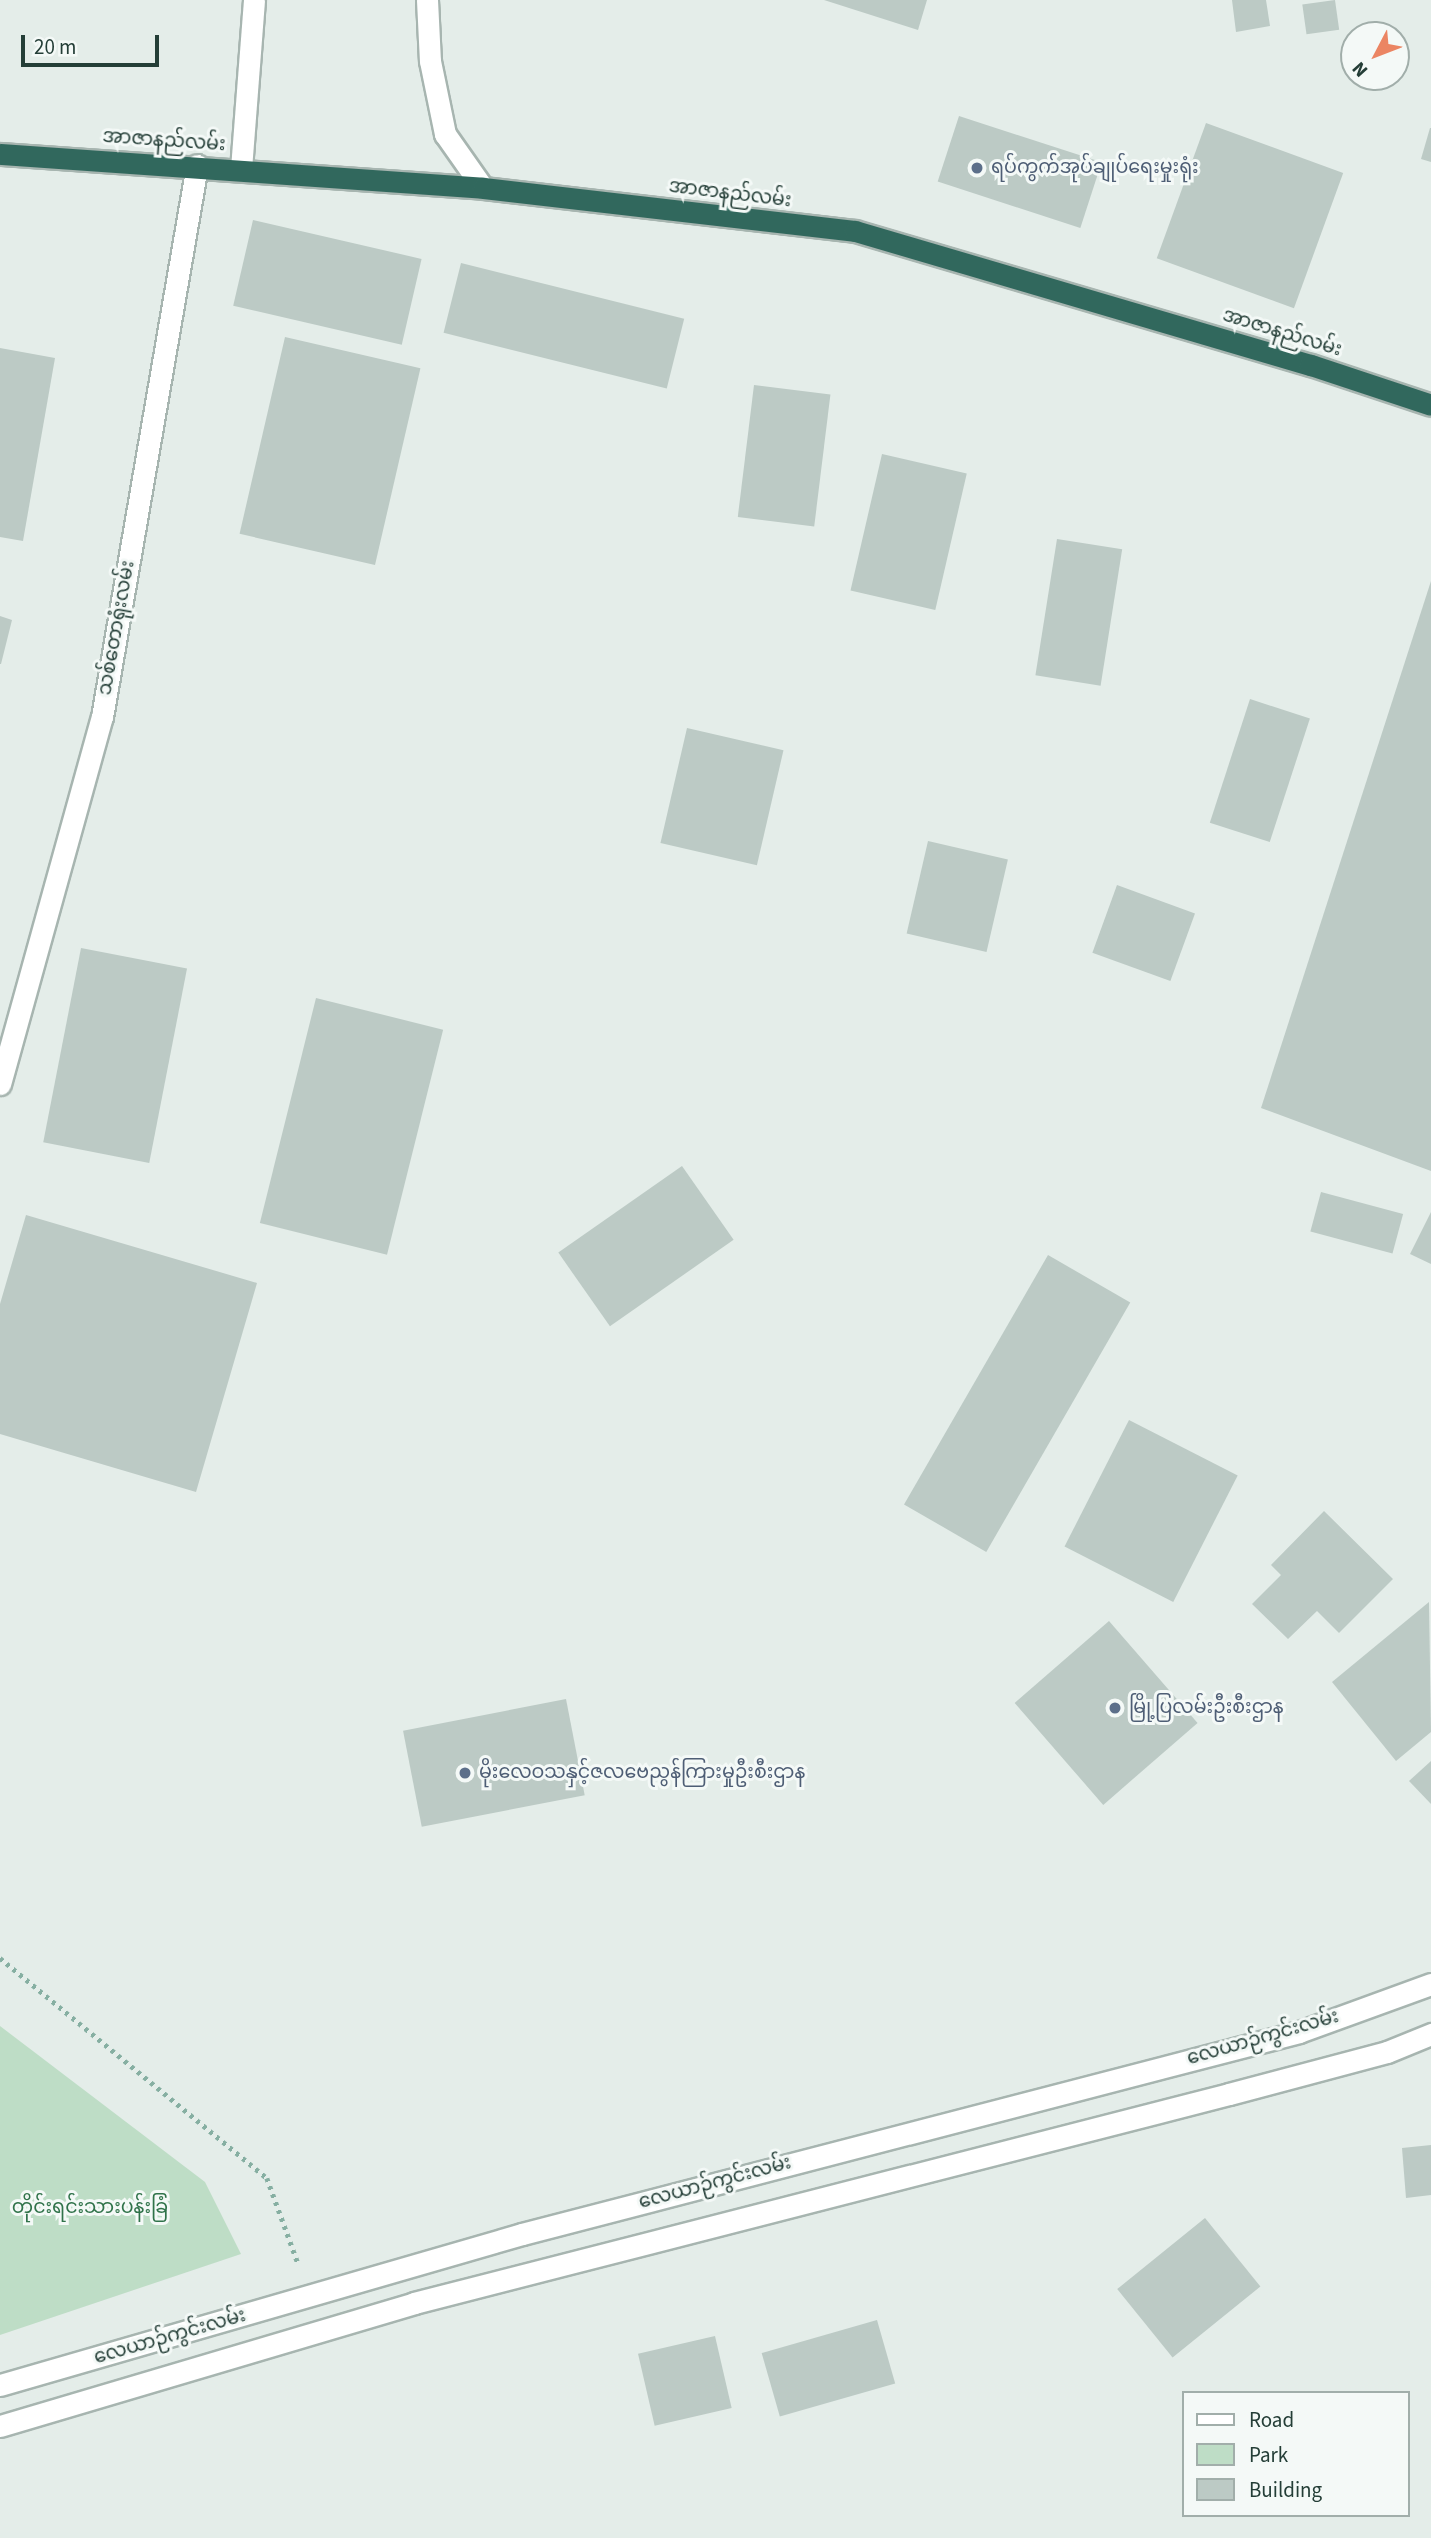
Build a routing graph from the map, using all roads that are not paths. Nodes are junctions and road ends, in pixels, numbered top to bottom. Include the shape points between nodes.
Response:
1 (254, 0) edge
2 (427, 0) edge
3 (0, 154) edge
4 (197, 165) junction
5 (241, 169) junction
6 (483, 188) junction
7 (1431, 405) edge
8 (0, 1084) edge
9 (1431, 1983) edge
10 (1431, 2034) edge
11 (0, 2385) edge
12 (0, 2426) edge

1 - 5 street
2 - 6 street via 430,61 445,134
3 - 4 highway, အာဇာနည်လမ်း
4 - 5 highway, အာဇာနည်လမ်း
4 - 8 street, သစ်တောရုံးလမ်း via 102,717
5 - 6 highway, အာဇာနည်လမ်း
6 - 7 highway, အာဇာနည်လမ်း via 855,231 1311,365
9 - 11 street, လေယာဉ်ကွင်းလမ်း via 1299,2032 522,2234
10 - 12 street, လေယာဉ်ကွင်းလမ်း via 1387,2052 1242,2091 414,2303

